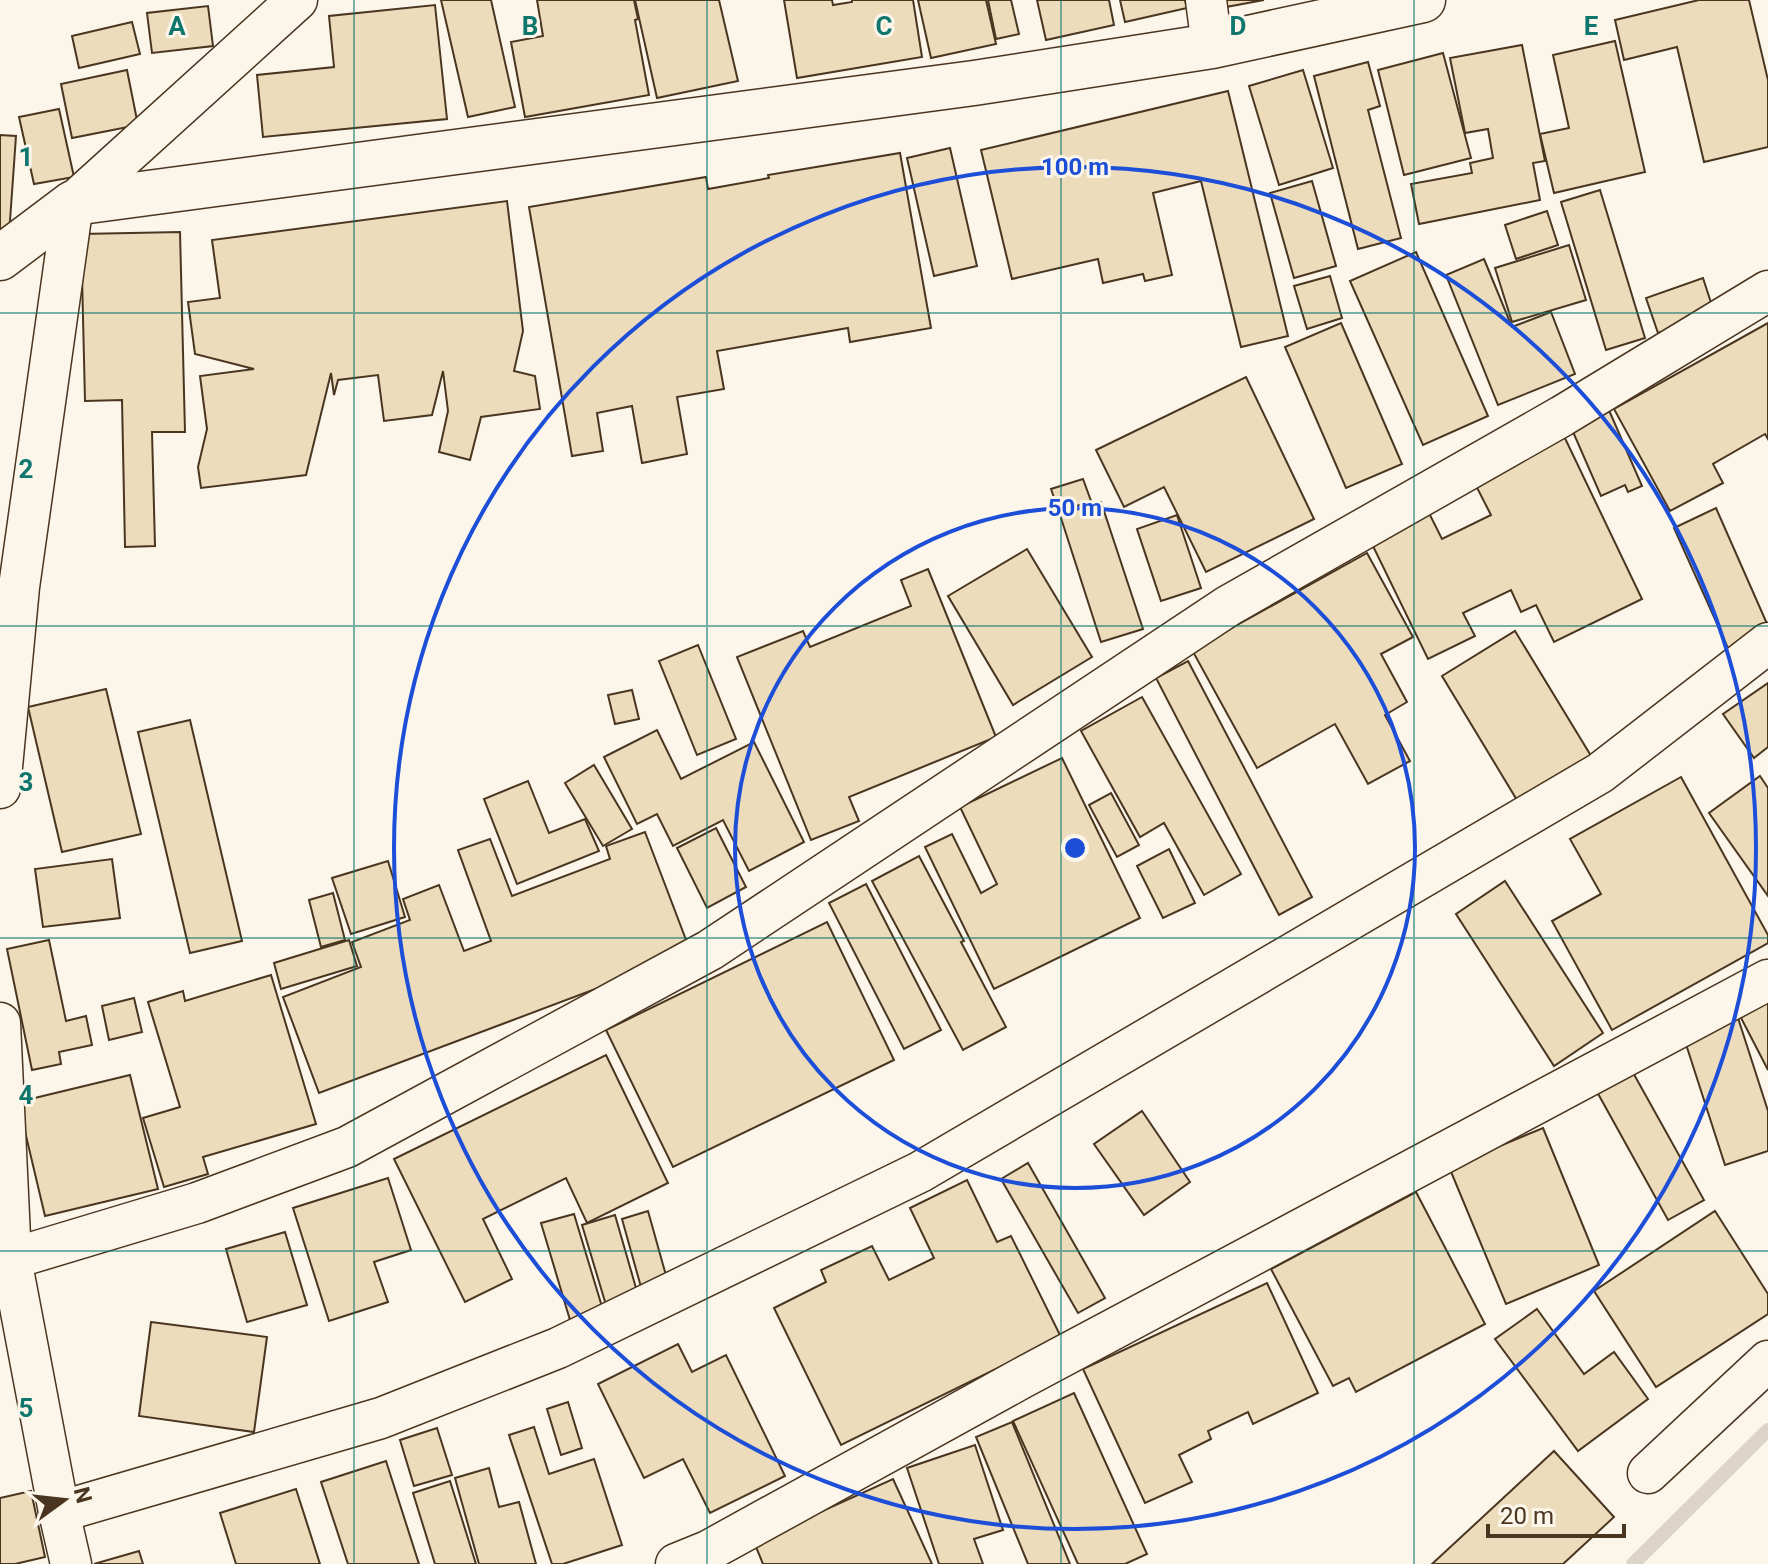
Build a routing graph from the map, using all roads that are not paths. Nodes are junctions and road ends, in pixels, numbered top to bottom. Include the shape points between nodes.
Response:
1 (297, 0) edge
2 (1206, 0) edge
3 (1423, 0) edge
4 (1212, 46) junction
5 (73, 203) junction
6 (0, 258) edge
7 (1768, 291) edge
8 (1768, 643) edge
9 (0, 788) edge
10 (1768, 980) edge
11 (0, 1023) edge
12 (11, 1259) junction
13 (1768, 1361) edge
14 (1648, 1473) dead end
15 (59, 1512) junction
16 (71, 1564) edge
17 (676, 1564) edge

1 - 5 street
2 - 4 street
3 - 4 street
4 - 5 street
5 - 6 street
5 - 9 street via 19,587
7 - 12 street via 1562,416 1228,606 710,950 347,1147 197,1203
8 - 15 street via 1600,773 920,1172 558,1348 381,1418
10 - 17 street
11 - 12 street
12 - 15 street
13 - 14 street
15 - 16 street

